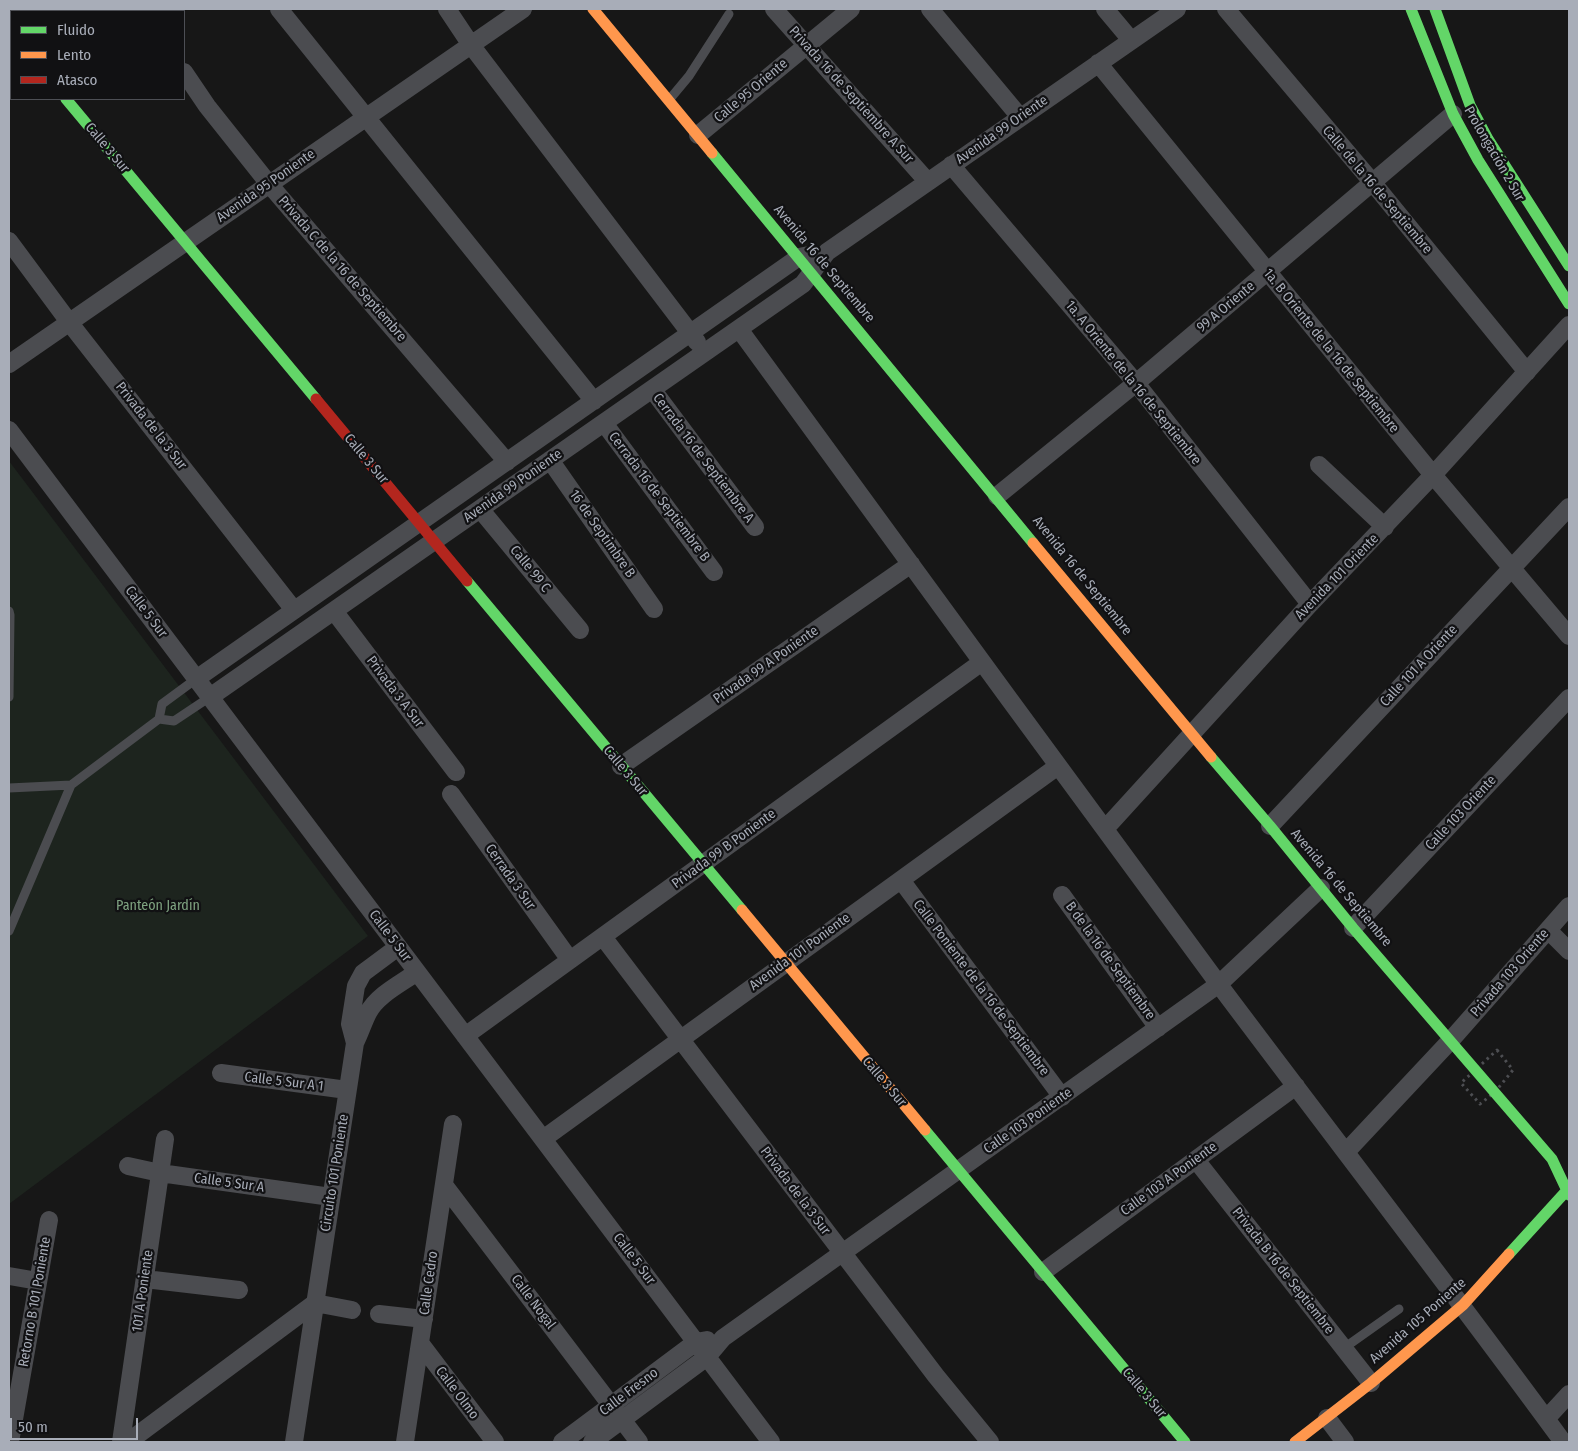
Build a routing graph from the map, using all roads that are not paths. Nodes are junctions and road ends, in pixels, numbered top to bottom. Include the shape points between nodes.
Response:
1 (279, 9) edge
2 (447, 9) edge
3 (523, 9) edge
4 (594, 9) edge
5 (774, 9) edge
6 (850, 9) edge
7 (930, 9) edge
8 (1104, 9) edge
9 (1177, 9) edge
10 (1226, 9) edge
11 (1411, 9) edge
12 (1435, 9) edge
13 (730, 14) dead end
14 (1131, 40) junction
15 (471, 45) junction
16 (805, 46) junction
17 (1098, 63) junction
18 (185, 73) edge
19 (67, 100) edge
20 (669, 100) junction
21 (1453, 114) junction
22 (366, 117) junction
23 (1020, 117) junction
24 (698, 134) junction
25 (951, 165) junction
26 (928, 182) junction
27 (1373, 183) junction
28 (269, 184) junction
29 (9, 241) edge
30 (185, 242) junction
31 (827, 252) junction
32 (799, 258) junction
33 (1569, 266) edge
34 (812, 272) junction
35 (1267, 272) junction
36 (1569, 304) edge
37 (69, 322) junction
38 (1569, 326) edge
39 (739, 328) junction
40 (691, 334) junction
41 (705, 352) junction
42 (9, 364) edge
43 (1527, 372) junction
44 (1136, 383) junction
45 (652, 389) junction
46 (594, 401) junction
47 (604, 423) junction
48 (9, 430) edge
49 (550, 460) junction
50 (507, 462) junction
51 (1319, 466) dead end
52 (1433, 475) junction
53 (997, 496) junction
54 (1569, 508) edge
55 (480, 509) junction
56 (419, 523) junction
57 (755, 527) dead end
58 (1385, 527) junction
59 (434, 541) junction
60 (911, 564) junction
61 (1511, 568) junction
62 (714, 572) dead end
63 (1310, 604) junction
64 (654, 609) dead end
65 (294, 610) junction
66 (9, 611) edge
67 (334, 611) junction
68 (580, 630) dead end
69 (1569, 636) edge
70 (982, 662) junction
71 (196, 679) junction
72 (9, 697) edge
73 (210, 697) junction
74 (1569, 698) edge
75 (159, 719) junction
76 (1192, 734) junction
77 (621, 766) junction
78 (1058, 766) junction
79 (456, 772) dead end
80 (71, 785) junction
81 (9, 788) edge
82 (451, 794) dead end
83 (1270, 826) junction
84 (1104, 830) junction
85 (703, 864) junction
86 (901, 880) junction
87 (1321, 888) junction
88 (1062, 894) dead end
89 (1569, 906) edge
90 (1353, 928) junction
91 (1548, 930) junction
92 (9, 931) edge
93 (603, 937) junction
94 (398, 946) junction
95 (1569, 952) edge
96 (570, 960) junction
97 (785, 963) junction
98 (418, 972) junction
99 (1219, 984) junction
100 (1158, 1028) junction
101 (465, 1036) junction
102 (680, 1039) junction
103 (1451, 1040) junction
104 (354, 1043) junction
105 (221, 1073) dead end
106 (1296, 1086) junction
107 (348, 1090) junction
108 (1062, 1097) junction
109 (453, 1124) dead end
110 (165, 1139) dead end
111 (543, 1139) junction
112 (1346, 1152) junction
113 (1552, 1159) junction
114 (1196, 1160) junction
115 (128, 1166) dead end
116 (1569, 1168) edge
117 (958, 1170) junction
118 (160, 1173) junction
119 (444, 1185) junction
120 (1568, 1192) edge
121 (331, 1197) junction
122 (49, 1220) dead end
123 (842, 1253) junction
124 (1042, 1272) junction
125 (9, 1276) edge
126 (144, 1279) junction
127 (38, 1281) junction
128 (239, 1290) dead end
129 (315, 1303) junction
130 (1463, 1305) junction
131 (1399, 1308) dead end
132 (352, 1310) dead end
133 (379, 1314) dead end
134 (424, 1319) junction
135 (723, 1338) junction
136 (696, 1342) junction
137 (420, 1343) junction
138 (1344, 1348) junction
139 (707, 1357) junction
140 (15, 1380) edge
141 (1371, 1382) junction
142 (1569, 1394) edge
143 (611, 1405) junction
144 (1327, 1418) junction
145 (1546, 1419) junction
146 (622, 1420) junction
147 (10, 1442) edge
148 (121, 1442) edge
149 (128, 1442) edge
150 (294, 1442) edge
151 (405, 1442) edge
152 (495, 1442) edge
153 (562, 1442) edge
154 (592, 1442) edge
155 (639, 1442) edge
156 (771, 1442) edge
157 (990, 1442) edge
158 (1184, 1442) edge
159 (1295, 1442) edge
160 (1345, 1442) edge
161 (1564, 1442) edge

1 - 22 street
2 - 15 street
3 - 15 street, Avenida 95 Poniente
4 - 20 street, Avenida 16 de Septiembre
5 - 16 street, Privada 16 de Septiembre A Sur
6 - 16 street, Calle 95 Oriente
7 - 23 street
8 - 14 street
9 - 14 street, Avenida 99 Oriente
10 - 27 street, Calle de la 16 de Septiembre
11 - 21 street, Prolongación 2 Sur
12 - 33 street, Prolongación 2 Sur via 1470,106
13 - 20 lane
14 - 17 street, Avenida 99 Oriente
15 - 22 street, Avenida 95 Poniente
15 - 40 street
16 - 24 street, Calle 95 Oriente
16 - 26 street, Privada 16 de Septiembre A Sur
17 - 23 street, Avenida 99 Oriente
17 - 35 street, 1a. B Oriente de la 16 de Septiembre
18 - 28 street, Privada C de la 16 de Septiembre
19 - 30 street, Calle 3 Sur
20 - 24 street, Avenida 16 de Septiembre
21 - 27 street, 99 A Oriente
21 - 36 street, Prolongación 2 Sur
22 - 28 street, Avenida 95 Poniente
22 - 46 street
23 - 25 street, Avenida 99 Oriente
24 - 32 street, Avenida 16 de Septiembre
25 - 26 street, Avenida 99 Oriente
25 - 44 street, 1a. A Oriente de la 16 de Septiembre
26 - 31 street, Avenida 99 Oriente
27 - 35 street, 99 A Oriente
27 - 43 street, Calle de la 16 de Septiembre
28 - 30 street, Avenida 95 Poniente
28 - 50 street, Privada C de la 16 de Septiembre
29 - 37 street, Privada de la 3 Sur
30 - 37 street, Avenida 95 Poniente
30 - 56 street, Calle 3 Sur
31 - 32 street, Avenida 99 Oriente
31 - 34 street, Avenida 99 Oriente
32 - 34 street, Avenida 16 de Septiembre
32 - 40 street, Avenida 99 Poniente
34 - 39 street, Avenida 99 Poniente via 803,284
34 - 53 street, Avenida 16 de Septiembre
35 - 44 street, 99 A Oriente
35 - 52 street, 1a. B Oriente de la 16 de Septiembre
37 - 42 street, Avenida 95 Poniente
37 - 65 street, Privada de la 3 Sur
38 - 43 street, Avenida 101 Oriente
39 - 41 street, Avenida 99 Poniente
39 - 60 street
40 - 41 street
40 - 46 street, Avenida 99 Poniente
41 - 45 street, Avenida 99 Poniente
43 - 52 street, Avenida 101 Oriente
44 - 53 street, 99 A Oriente
44 - 63 street, 1a. A Oriente de la 16 de Septiembre
45 - 47 street, Avenida 99 Poniente
45 - 57 street, Cerrada 16 de Septiembre A
46 - 50 street, Avenida 99 Poniente
47 - 49 street, Avenida 99 Poniente
47 - 62 street, Cerrada 16 de Septiembre B
48 - 71 street, Calle 5 Sur
49 - 55 street, Avenida 99 Poniente
49 - 64 street, 16 de Septimbre B
50 - 56 street, Avenida 99 Poniente
51 - 58 street
52 - 58 street, Avenida 101 Oriente
52 - 61 street, 1a. B Oriente de la 16 de Septiembre
53 - 76 street, Avenida 16 de Septiembre
54 - 61 street, Calle 101 A Oriente
55 - 59 street, Avenida 99 Poniente
55 - 68 street, Calle 99 C
56 - 59 street, Calle 3 Sur
56 - 65 street, Avenida 99 Poniente
58 - 63 street, Avenida 101 Oriente
59 - 67 street, Avenida 99 Poniente
59 - 77 street, Calle 3 Sur
60 - 70 street
60 - 77 street, Privada 99 A Poniente
61 - 69 street, 1a. B Oriente de la 16 de Septiembre
61 - 83 street, Calle 101 A Oriente
63 - 76 street, Avenida 101 Oriente
65 - 71 street, Avenida 99 Poniente
66 - 72 lane
67 - 73 street, Avenida 99 Poniente
67 - 79 street, Privada 3 A Sur
70 - 78 street
70 - 85 street, Privada 99 B Poniente
71 - 73 street, Calle 5 Sur
71 - 75 lane via 162,704
73 - 75 lane via 174,721
73 - 94 street, Calle 5 Sur
74 - 90 street, Calle 103 Oriente
75 - 80 lane
76 - 83 street, Avenida 16 de Septiembre
76 - 84 street, Avenida 101 Oriente
77 - 85 street, Calle 3 Sur
78 - 84 street
78 - 86 street, Avenida 101 Poniente
80 - 81 lane
80 - 92 lane
82 - 96 street, Cerrada 3 Sur
83 - 87 street, Avenida 16 de Septiembre
84 - 99 street
85 - 93 street, Privada 99 B Poniente
85 - 97 street, Calle 3 Sur
86 - 97 street, Avenida 101 Poniente
86 - 108 street, Calle Poniente de la 16 de Septiembre
87 - 90 street, Avenida 16 de Septiembre
87 - 99 street, Calle 103 Poniente
88 - 100 street, B de la 16 de Septiembre
89 - 91 street, Privada 103 Oriente
90 - 103 street, Avenida 16 de Septiembre
91 - 95 street
91 - 103 street, Privada 103 Oriente
93 - 96 street, Privada 99 B Poniente
93 - 102 street, Privada de la 3 Sur
94 - 98 street, Calle 5 Sur
94 - 104 street, Circuito 101 Poniente via 363,973 356,986 350,1024
96 - 101 street, Privada 99 B Poniente
97 - 102 street, Avenida 101 Poniente
97 - 117 street, Calle 3 Sur
98 - 101 street, Calle 5 Sur
98 - 104 street, Circuito 101 Poniente via 374,1005
99 - 100 street, Calle 103 Poniente
99 - 106 street
100 - 108 street, Calle 103 Poniente
101 - 111 street, Calle 5 Sur
102 - 111 street, Avenida 101 Poniente
102 - 123 street, Privada de la 3 Sur
103 - 112 street
103 - 113 street, Avenida 16 de Septiembre
104 - 107 street, Circuito 101 Poniente
105 - 107 street, Calle 5 Sur A 1
106 - 112 street
106 - 114 street, Calle 103 A Poniente
107 - 121 street, Circuito 101 Poniente
108 - 117 street, Calle 103 Poniente
109 - 119 street, Calle Cedro
110 - 118 street, 101 A Poniente
111 - 136 street, Calle 5 Sur
112 - 130 street
113 - 116 street, Avenida 16 de Septiembre
113 - 120 street, Avenida 16 de Septiembre
114 - 124 street, Calle 103 A Poniente
114 - 138 street, Privada B 16 de Septiembre
115 - 118 street, Calle 5 Sur A
117 - 123 street, Calle 103 Poniente
117 - 124 street, Calle 3 Sur
118 - 121 street, Calle 5 Sur A
118 - 126 street, 101 A Poniente
119 - 134 street, Calle Cedro
119 - 143 street, Calle Nogal
120 - 130 street, Avenida 105 Poniente
121 - 129 street, Circuito 101 Poniente
122 - 127 street, Retorno B 101 Poniente
123 - 135 street, Calle 103 Poniente
123 - 157 street, Privada de la 3 Sur
124 - 158 street, Calle 3 Sur
125 - 127 street
126 - 128 street
126 - 148 street, 101 A Poniente
127 - 140 street, Retorno B 101 Poniente
129 - 132 street
129 - 149 street
129 - 150 street, Circuito 101 Poniente
130 - 141 street, Avenida 105 Poniente
130 - 145 street
131 - 138 lane
133 - 134 street
134 - 137 street, Calle Cedro
135 - 136 street, Calle 103 Poniente
135 - 139 street, Calle 103 Poniente
136 - 139 street, Calle 5 Sur
136 - 143 street, Calle Fresno
137 - 151 street, Calle Cedro
137 - 152 street, Calle Olmo
138 - 141 street, Privada B 16 de Septiembre
139 - 146 street, Calle Fresno
139 - 156 street, Calle 5 Sur
140 - 147 street, Retorno B 101 Poniente
141 - 144 street, Avenida 105 Poniente
142 - 145 street
143 - 146 street, Calle Nogal
143 - 153 street, Calle Fresno
144 - 159 street, Avenida 105 Poniente
144 - 160 street
145 - 161 street
146 - 154 street, Calle Fresno
146 - 155 street, Calle Nogal

